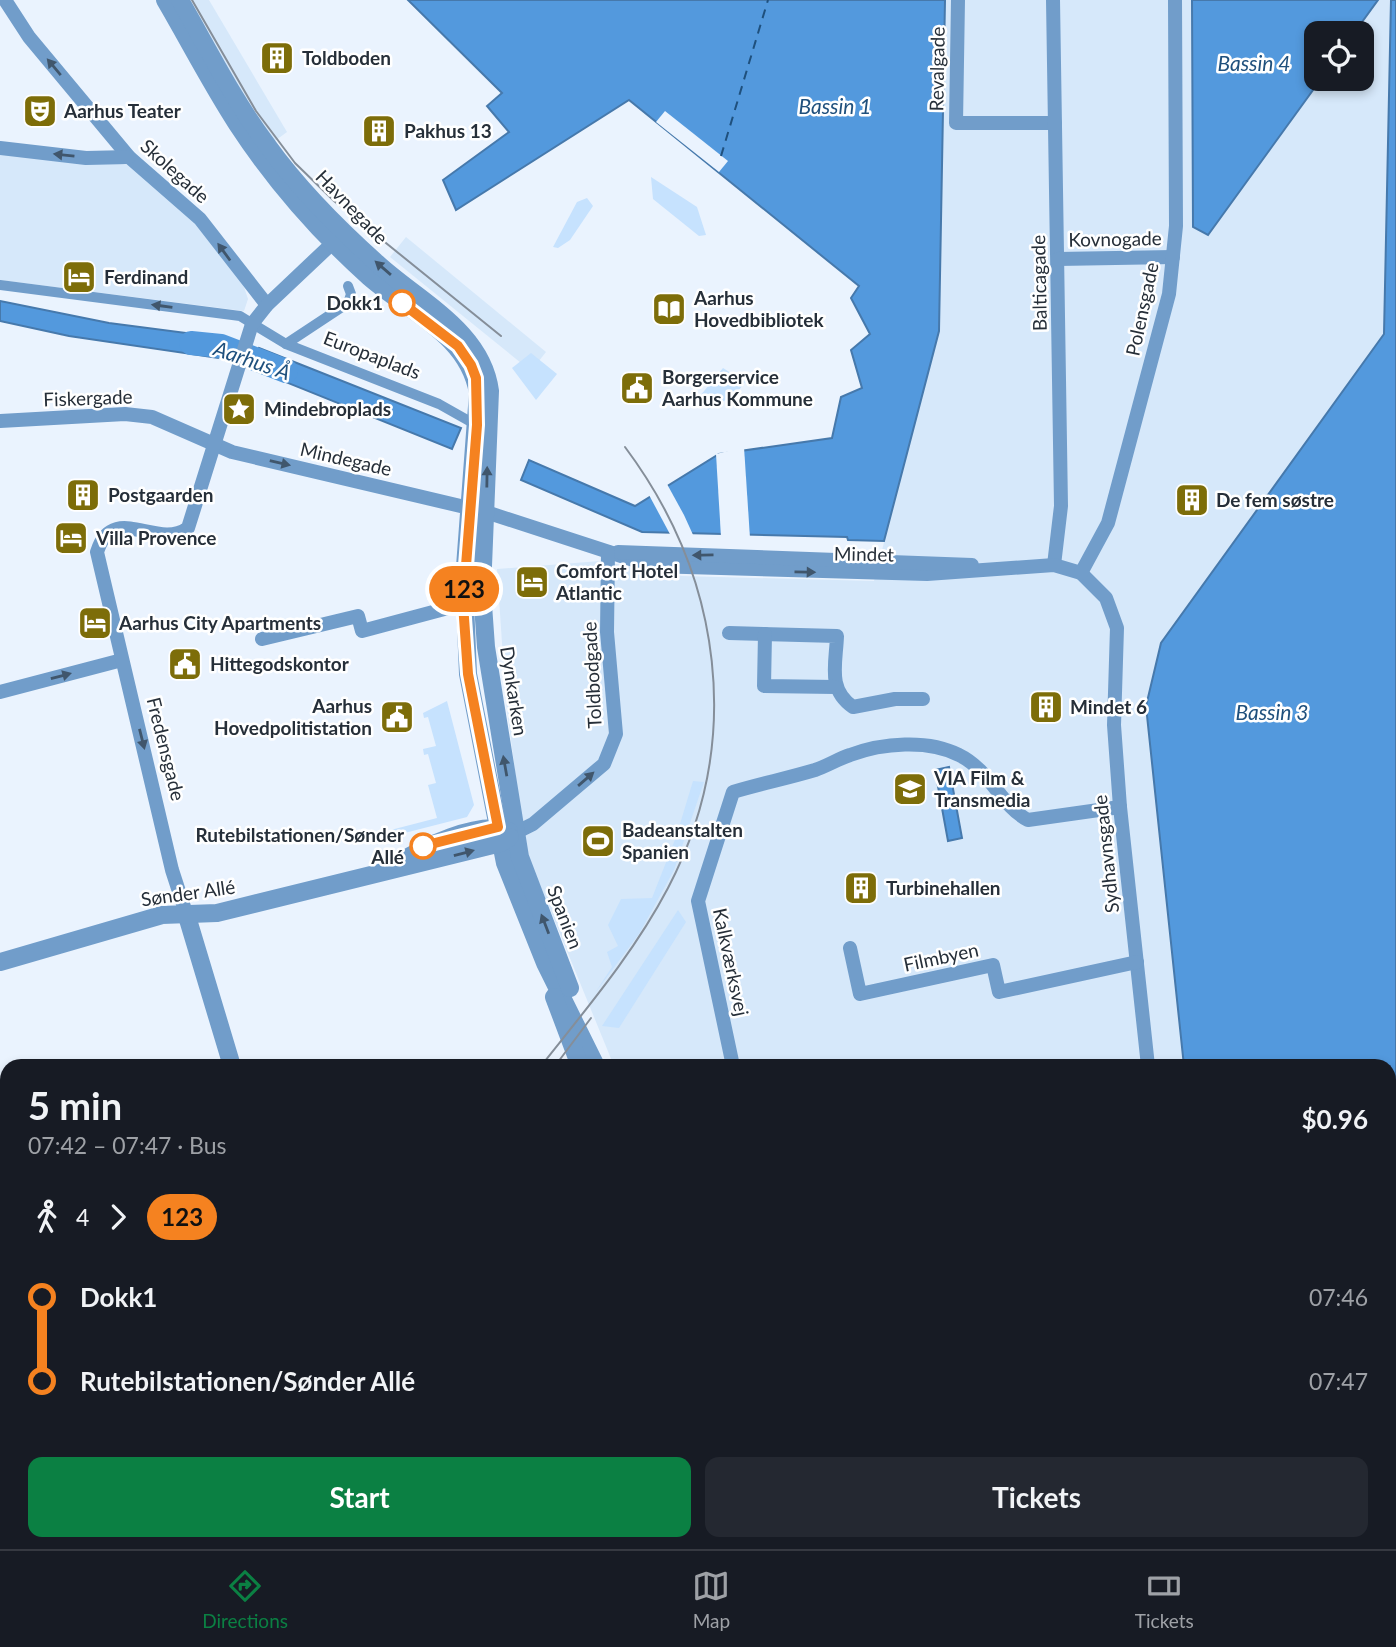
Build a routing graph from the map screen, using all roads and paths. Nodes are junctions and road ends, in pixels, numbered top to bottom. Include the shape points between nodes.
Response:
1 (5, 0) edge
2 (165, 0) edge
3 (180, 0) edge
4 (958, 0) edge
5 (1053, 0) edge
6 (1175, 0) edge
7 (1055, 123) junction
8 (0, 148) edge
9 (129, 157) junction
10 (339, 237) junction
11 (1173, 257) junction
12 (1058, 260) junction
13 (0, 285) edge
14 (348, 286) dead end
15 (267, 305) junction
16 (252, 324) junction
17 (286, 344) junction
18 (0, 421) edge
19 (487, 430) junction
20 (214, 446) junction
21 (478, 510) junction
22 (608, 552) junction
23 (1054, 565) junction
24 (1081, 573) junction
25 (463, 604) junction
26 (729, 633) dead end
27 (765, 634) junction
28 (1118, 638) joint
29 (262, 639) dead end
30 (122, 660) junction
31 (835, 687) junction
32 (0, 692) edge
33 (923, 699) dead end
34 (1120, 807) junction
35 (505, 834) junction
36 (186, 913) junction
37 (850, 948) dead end
38 (0, 962) edge
39 (1138, 962) junction
40 (545, 963) junction
41 (574, 1016) junction
42 (225, 1059) edge
43 (577, 1059) edge
44 (593, 1059) edge
45 (732, 1059) edge
46 (1147, 1059) edge

9 -> 1 street, Skolegade via 29,37
2 - 10 street, Havnegade via 243,134 276,177
3 - 10 street, Havnegade via 268,146
4 - 7 street, Revalgade via 956,123
5 - 7 street, Balticagade
6 - 11 street, Polensgade
7 - 12 street, Balticagade
9 -> 8 street via 86,158
15 -> 9 street, Skolegade via 200,219
10 - 15 street
10 - 19 street, Havnegade via 369,276 463,352 476,378
11 - 12 street, Kovnogade
11 - 24 street, Polensgade via 1170,294 1108,523
12 - 23 street, Balticagade via 1061,506
16 -> 13 street, Europaplads via 240,316
14 - 17 street via 348,303
15 - 16 street
16 - 17 street, Europaplads
16 - 20 street
17 - 19 street, Europaplads via 439,404
18 - 20 street, Fiskergade via 139,415
19 - 21 street
20 -> 21 street, Mindegade
20 - 30 street, Fredensgade via 188,528 167,536 130,527 101,540 97,563
21 - 22 street
21 - 25 street
35 -> 21 street, Dynkarken via 483,625
22 - 23 street, Mindet via 660,567 737,563
35 -> 22 street, Toldbodgade via 533,824 604,764 616,734 607,632
23 - 24 street, Mindet
24 - 28 street, Mindet via 1106,598
25 - 29 street via 362,631 358,616
25 - 35 street via 468,674
26 - 27 street
27 - 31 street via 764,686
27 - 31 street via 837,636
28 - 34 street, Sydhavnsgade via 1114,725
32 -> 30 street
30 -> 36 street, Fredensgade
31 - 33 street via 853,707
34 - 39 street, Sydhavnsgade
34 - 45 street, Kalkværksvej via 1028,820 1018,815 981,769 959,754 933,747 889,746 852,754 818,769 733,792 698,901
35 - 36 street, Sønder Allé via 384,872 217,913
35 - 40 street, Spanien via 505,863
41 -> 35 street, Spanien via 570,988 520,857
36 - 38 street, Sønder Allé via 152,917
36 - 42 street, Fredensgade
37 - 39 street, Filmbyen via 860,994 993,965 999,992
39 - 46 street, Sydhavnsgade
40 - 41 street, Spanien
40 - 43 street, Spanien
41 - 44 street, Spanien

